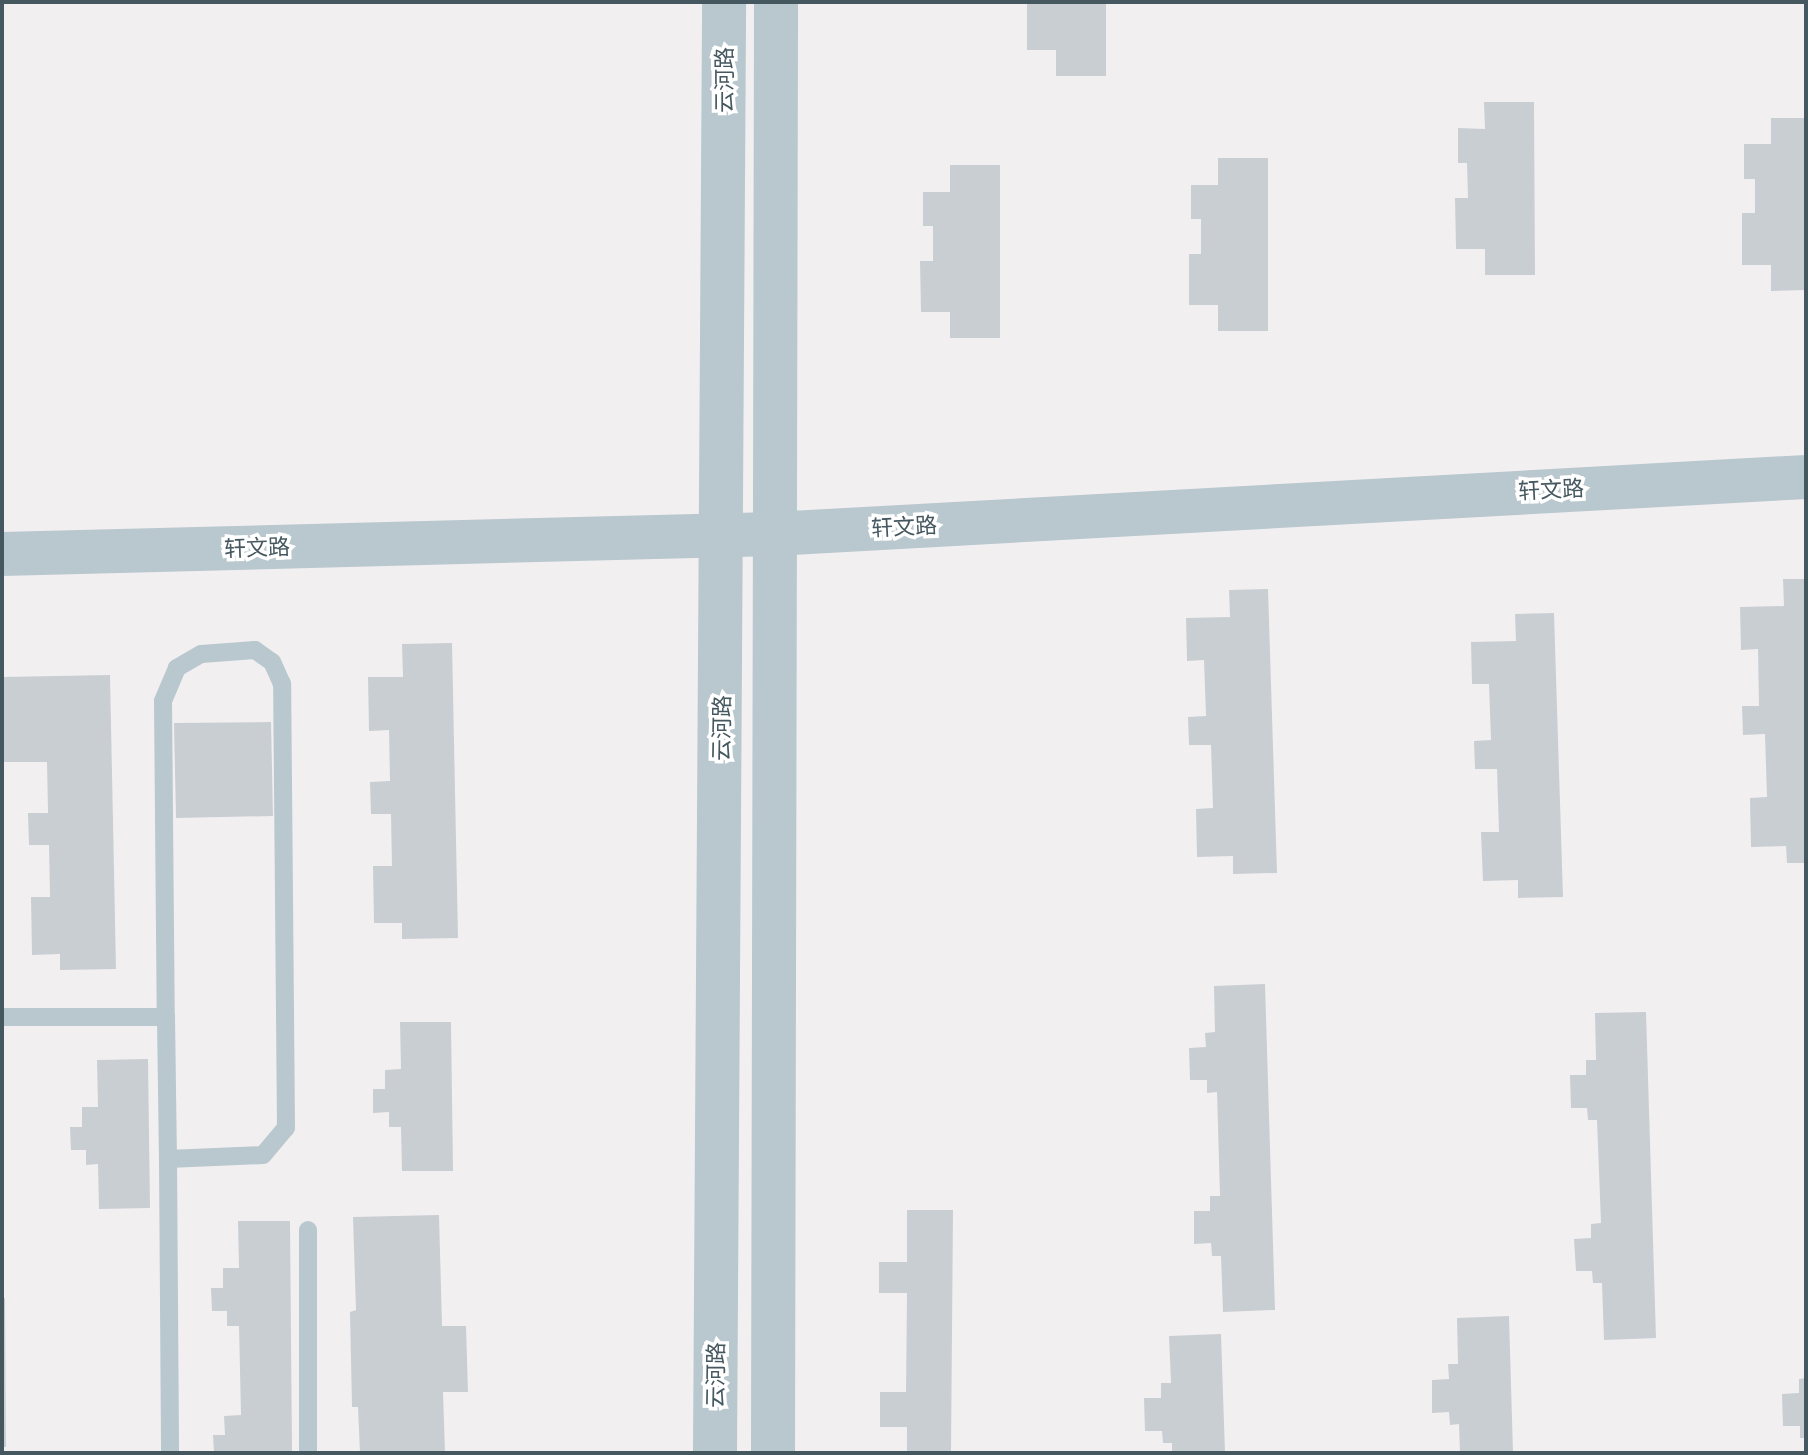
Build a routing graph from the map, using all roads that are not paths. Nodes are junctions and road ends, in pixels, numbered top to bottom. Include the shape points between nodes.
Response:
1 (724, 2) edge
2 (776, 2) edge
3 (1806, 477) edge
4 (723, 534) junction
5 (773, 534) junction
6 (2, 554) edge
7 (2, 1017) edge
8 (166, 1017) junction
9 (168, 1159) junction
10 (308, 1230) dead end
11 (170, 1453) edge
12 (308, 1453) edge
13 (715, 1453) edge
14 (773, 1453) edge

1 - 4 street, 云河路
2 - 5 street
3 - 5 street, 轩文路
4 - 5 street, 轩文路
4 - 6 street, 轩文路
4 - 13 street, 云河路
5 - 14 street
7 - 8 lane
8 - 9 lane
8 - 9 lane via 163,701 177,668 201,654 255,650 272,662 282,684 286,1128 263,1155
9 - 11 lane
10 - 12 lane

